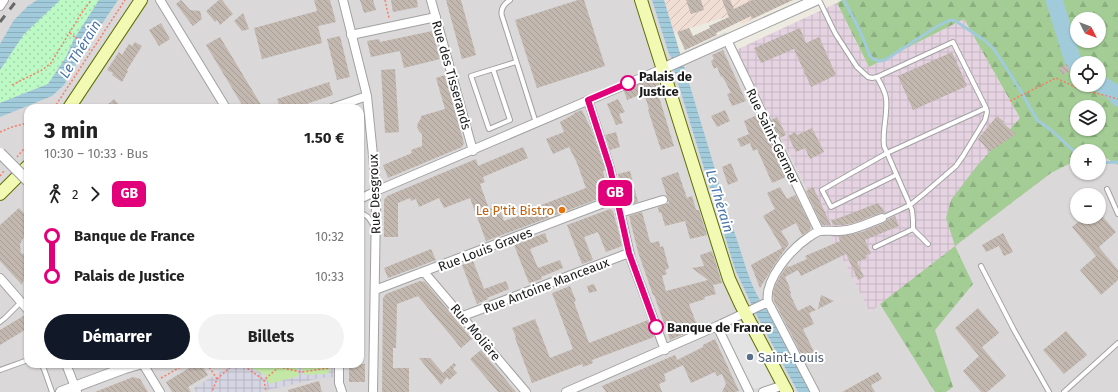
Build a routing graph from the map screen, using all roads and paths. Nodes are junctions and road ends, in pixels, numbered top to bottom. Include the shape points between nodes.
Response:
1 (4, 0) edge
2 (91, 0) edge
3 (125, 0) edge
4 (140, 0) edge
5 (160, 0) edge
6 (343, 0) edge
7 (385, 0) edge
8 (431, 0) edge
9 (510, 0) edge
10 (641, 0) edge
11 (817, 0) edge
12 (0, 6) edge
13 (436, 17) junction
14 (391, 26) junction
15 (70, 33) junction
16 (351, 35) junction
17 (727, 40) junction
18 (92, 51) junction
19 (516, 62) junction
20 (666, 67) junction
21 (493, 69) junction
22 (877, 78) junction
23 (12, 85) dead end
24 (367, 96) junction
25 (1118, 99) edge
26 (588, 100) junction
27 (1010, 101) dead end
28 (57, 104) edge
29 (73, 104) edge
30 (224, 104) edge
31 (344, 104) edge
32 (986, 108) junction
33 (536, 123) junction
34 (24, 124) edge
35 (0, 132) edge
36 (473, 151) junction
37 (0, 153) edge
38 (887, 153) junction
39 (24, 170) edge
40 (896, 175) junction
41 (24, 177) edge
42 (1107, 189) dead end
43 (376, 191) junction
44 (0, 194) edge
45 (364, 197) edge
46 (617, 198) junction
47 (663, 200) dead end
48 (910, 205) junction
49 (620, 212) junction
50 (364, 214) edge
51 (1118, 214) edge
52 (882, 218) joint
53 (372, 223) junction
54 (913, 229) junction
55 (819, 232) junction
56 (928, 244) dead end
57 (875, 247) dead end
58 (629, 253) junction
59 (981, 266) dead end
60 (424, 272) junction
61 (0, 278) edge
62 (375, 290) junction
63 (21, 302) junction
64 (768, 302) junction
65 (24, 305) edge
66 (749, 312) junction
67 (463, 316) junction
68 (0, 322) edge
69 (717, 326) junction
70 (1118, 343) edge
71 (665, 350) junction
72 (24, 361) edge
73 (43, 368) edge
74 (68, 368) edge
75 (125, 368) edge
76 (145, 368) edge
77 (179, 368) edge
78 (210, 368) edge
79 (229, 368) edge
80 (247, 368) edge
81 (278, 368) edge
82 (283, 368) edge
83 (323, 368) edge
84 (339, 368) edge
85 (0, 370) edge
86 (217, 379) junction
87 (264, 380) junction
88 (154, 382) junction
89 (76, 389) edge
90 (786, 389) edge
91 (52, 392) edge
92 (61, 392) edge
93 (160, 392) edge
94 (212, 392) edge
95 (266, 392) edge
96 (342, 392) edge
97 (370, 392) edge
98 (373, 392) edge
99 (526, 392) edge
100 (566, 392) edge
101 (749, 392) edge
102 (763, 392) edge
103 (815, 392) edge
104 (1049, 392) edge
105 (1064, 392) edge

1 - 12 street
2 - 15 path
3 - 18 path
4 - 29 main road
5 - 30 street
6 - 16 street, Rue Desgroux
7 - 14 path
8 - 13 street, Rue des Tisserands
9 - 19 lane via 503,6 501,13
10 - 20 main road
11 - 17 street
11 - 22 lane via 857,67 868,77
13 - 14 street
13 - 36 street, Rue des Tisserands
14 - 16 street
15 - 18 path
15 - 23 path via 51,63
16 - 24 street, Rue Desgroux
17 - 20 street
17 - 55 street, Rue Saint-Germer
18 - 28 path
19 - 21 lane
19 - 33 lane
20 - 26 street
20 - 66 main road via 729,278 736,295
21 - 21 lane via 471,76 489,129 510,120
22 - 32 lane via 953,42
22 - 38 lane via 886,99 883,142
24 - 31 street
24 - 43 street, Rue Desgroux
25 - 27 path via 1077,88 1056,78
26 - 33 street
26 - 46 street
32 - 38 lane
32 - 48 lane via 985,120 960,161
33 - 36 street
34 - 35 path
36 - 43 street
37 - 41 street, bridge
38 - 40 lane
38 - 40 lane via 822,190 831,207
39 - 44 main road
40 - 48 lane
42 - 51 lane
43 - 45 street
43 - 53 lane, Rue Desgroux
43 - 62 street, Rue Desgroux
46 - 49 street
46 - 60 street, Rue Louis Graves
47 - 49 street
48 - 52 lane
48 - 54 lane
49 - 58 street
50 - 53 lane
52 - 55 street via 847,230
53 - 97 lane, Rue Desgroux
54 - 56 lane
54 - 57 lane
55 - 64 street via 794,248 784,261 774,275 769,288
58 - 67 street, Rue Antoine Manceaux
58 - 71 street
59 - 104 lane
60 - 62 street, Rue Louis Graves
60 - 67 street, Rue Molière
61 - 63 street
62 - 98 street, Rue Desgroux
63 - 65 street
63 - 68 lane
64 - 66 street
64 - 103 street
66 - 69 street
66 - 90 main road
67 - 99 street, Rue Molière
69 - 71 street
69 - 101 street
70 - 105 lane
71 - 100 street
72 - 85 lane
73 - 91 lane
74 - 89 street
75 - 89 street
76 - 88 street
77 - 88 path
78 - 86 path
79 - 86 path
80 - 87 path
81 - 87 path
82 - 83 path via 301,372
84 - 96 street via 338,383
86 - 94 path
87 - 95 path
88 - 93 street
89 - 92 street
90 - 102 street

